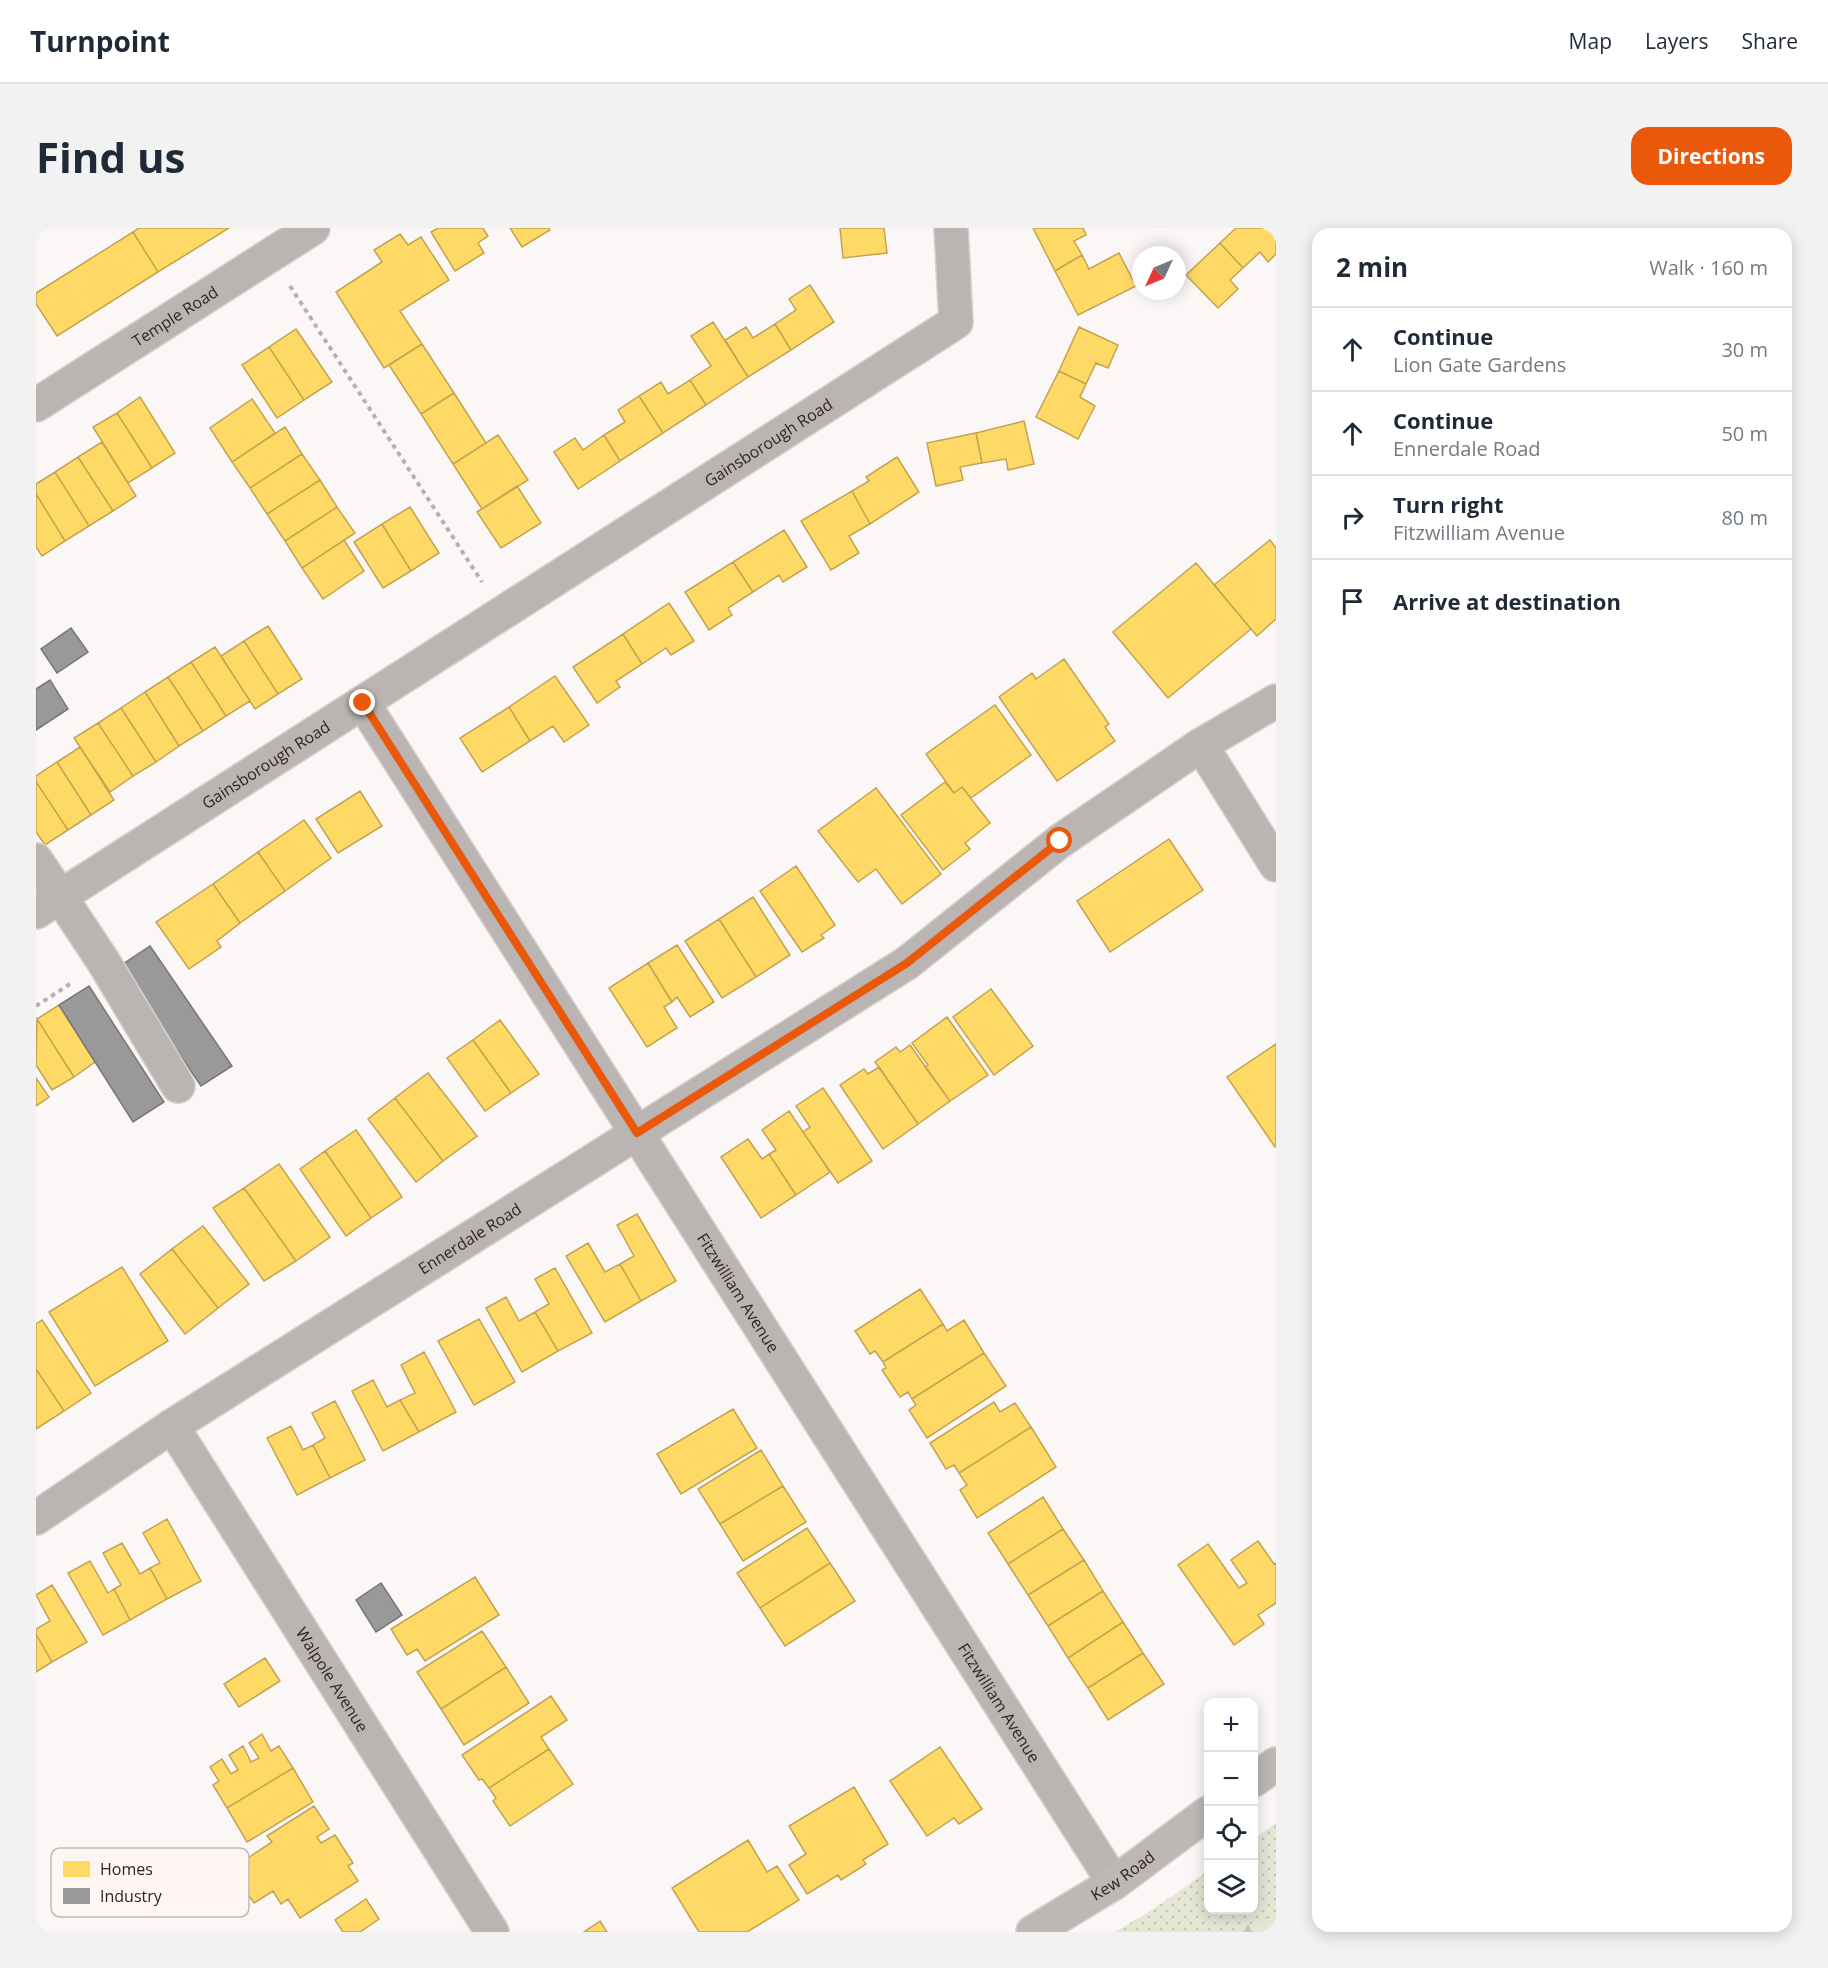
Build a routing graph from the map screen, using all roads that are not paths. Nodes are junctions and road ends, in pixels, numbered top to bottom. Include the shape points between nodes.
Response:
1 (313, 228) edge
2 (951, 228) edge
3 (36, 405) edge
4 (1276, 701) edge
5 (363, 703) junction
6 (1201, 745) junction
7 (36, 860) edge
8 (1276, 865) edge
9 (48, 904) edge
10 (178, 1086) dead end
11 (637, 1133) junction
12 (172, 1426) junction
13 (36, 1518) edge
14 (1276, 1764) edge
15 (1258, 1777) edge
16 (1204, 1818) edge
17 (1114, 1882) junction
18 (492, 1932) edge
19 (1033, 1932) edge

1 - 3 street, Temple Road
2 - 5 street, Gainsborough Road via 956,322
4 - 6 street, Ennerdale Road
5 - 9 street, Gainsborough Road
5 - 11 street, Fitzwilliam Avenue
6 - 8 street
6 - 11 street, Ennerdale Road via 1060,841 907,963
7 - 9 street
9 - 10 street via 103,962
11 - 12 street, Ennerdale Road
11 - 17 street, Fitzwilliam Avenue
12 - 13 street, Ennerdale Road
12 - 18 street, Walpole Avenue
14 - 15 main road
16 - 17 main road, Kew Road
17 - 19 main road, Kew Road

